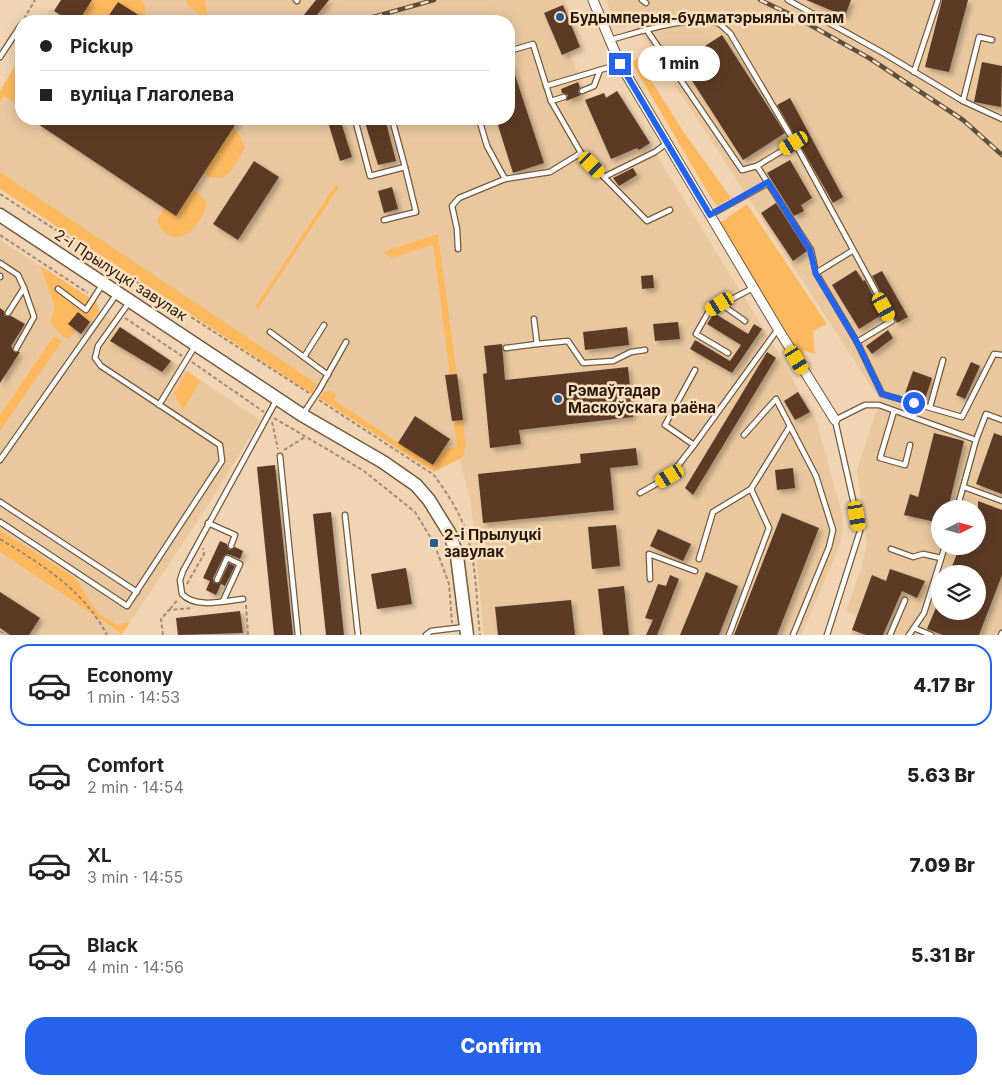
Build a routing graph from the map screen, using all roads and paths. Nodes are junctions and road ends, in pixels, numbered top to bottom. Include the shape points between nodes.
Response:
1 (35, 0) edge
2 (593, 0) edge
3 (788, 0) edge
4 (938, 0) edge
5 (26, 15) edge
6 (646, 29) junction
7 (15, 34) edge
8 (610, 40) junction
9 (992, 40) dead end
10 (515, 48) edge
11 (0, 58) edge
12 (620, 64) junction
13 (600, 70) junction
14 (914, 72) junction
15 (546, 86) junction
16 (582, 91) dead end
17 (564, 97) dead end
18 (551, 101) junction
19 (963, 101) junction
20 (1002, 119) edge
21 (357, 125) edge
22 (394, 125) edge
23 (481, 125) edge
24 (667, 143) junction
25 (794, 143) junction
26 (581, 153) junction
27 (757, 166) junction
28 (405, 167) junction
29 (604, 177) junction
30 (505, 179) junction
31 (768, 182) junction
32 (670, 210) dead end
33 (0, 215) edge
34 (710, 215) junction
35 (384, 220) dead end
36 (0, 235) edge
37 (458, 249) dead end
38 (852, 251) junction
39 (0, 263) edge
40 (816, 274) junction
41 (105, 282) junction
42 (24, 288) junction
43 (753, 288) junction
44 (58, 289) dead end
45 (118, 292) junction
46 (94, 297) junction
47 (131, 300) junction
48 (720, 304) junction
49 (8, 313) dead end
50 (120, 314) junction
51 (534, 319) dead end
52 (745, 321) dead end
53 (324, 325) dead end
54 (778, 329) junction
55 (270, 332) dead end
56 (346, 342) dead end
57 (857, 342) junction
58 (197, 344) junction
59 (537, 344) junction
60 (506, 348) dead end
61 (16, 349) dead end
62 (645, 350) dead end
63 (728, 353) dead end
64 (1002, 355) edge
65 (304, 357) junction
66 (187, 359) junction
67 (943, 360) dead end
68 (695, 370) dead end
69 (328, 375) junction
70 (278, 398) junction
71 (159, 405) junction
72 (930, 407) junction
73 (894, 411) junction
74 (268, 414) junction
75 (302, 415) junction
76 (835, 420) junction
77 (1002, 420) edge
78 (790, 426) junction
79 (744, 435) dead end
80 (306, 437) junction
81 (976, 440) junction
82 (694, 445) junction
83 (910, 445) dead end
84 (280, 456) dead end
85 (0, 460) edge
86 (964, 487) junction
87 (750, 489) junction
88 (640, 493) dead end
89 (960, 500) edge
90 (1002, 501) edge
91 (0, 502) edge
92 (345, 515) dead end
93 (0, 522) edge
94 (208, 523) junction
95 (203, 534) junction
96 (0, 539) edge
97 (231, 546) dead end
98 (891, 549) dead end
99 (942, 555) edge
100 (941, 558) junction
101 (699, 559) dead end
102 (695, 571) dead end
103 (650, 578) dead end
104 (217, 580) dead end
105 (137, 592) junction
106 (182, 594) junction
107 (905, 600) dead end
108 (223, 601) junction
109 (244, 601) joint
110 (198, 607) dead end
111 (169, 610) junction
112 (914, 628) junction
113 (453, 629) junction
114 (0, 631) edge
115 (466, 631) edge
116 (6, 635) edge
117 (107, 635) edge
118 (163, 635) edge
119 (248, 635) edge
120 (298, 635) edge
121 (358, 635) edge
122 (426, 635) edge
123 (729, 635) edge
124 (793, 635) edge
125 (827, 635) edge
126 (890, 635) edge
127 (909, 635) edge
128 (931, 635) edge

1 - 5 path
2 - 8 street
3 - 14 lane
4 - 14 lane
6 - 8 lane
6 - 25 lane via 693,22 718,23 730,33
6 - 27 lane via 742,170
7 - 11 lane
8 - 12 street
9 - 19 lane via 978,37
10 - 15 lane via 533,44
12 - 13 lane
12 - 24 street
13 - 15 lane
13 - 16 lane via 594,86
14 - 19 lane
15 - 18 lane
17 - 18 lane
18 - 26 lane
19 - 20 lane
21 - 28 lane via 370,176
22 - 28 lane
23 - 30 lane via 487,146
24 - 29 lane
24 - 34 street
25 - 27 lane
25 - 38 lane
26 - 29 lane
26 - 30 lane via 550,172
27 - 31 lane
28 - 35 lane via 416,212
29 - 32 lane via 647,222
30 - 37 lane via 459,198 452,206
31 - 34 lane
31 - 40 lane via 810,250
33 - 41 street, 2-і Прылуцкі завулак
34 - 43 street
36 - 46 path
38 - 40 lane
38 - 57 lane via 892,321
39 - 42 lane via 18,275
40 - 57 lane
41 - 45 street, 2-і Прылуцкі завулак
41 - 46 lane
42 - 49 lane
42 - 61 lane via 34,317
43 - 48 lane
43 - 54 street
44 - 46 lane via 86,310
45 - 47 street, 2-і Прылуцкі завулак
45 - 85 lane
47 - 50 lane
47 - 58 street, 2-і Прылуцкі завулак
48 - 52 lane
48 - 63 lane via 709,310 696,334
50 - 66 path
50 - 71 lane via 98,346 95,358 101,366
51 - 59 lane
53 - 65 lane
54 - 76 street
54 - 82 lane
55 - 65 lane
56 - 69 lane
57 - 72 lane via 882,394
58 - 66 lane
58 - 70 street, 2-і Прылуцкі завулак
59 - 60 lane
59 - 62 lane via 568,342 583,363 613,361 631,352
64 - 72 lane via 994,354 962,418
65 - 69 lane
66 - 71 lane
66 - 74 path
67 - 72 lane
68 - 82 lane via 665,425
69 - 75 lane
70 - 74 lane
70 - 75 street, 2-і Прылуцкі завулак
71 - 105 lane via 220,445 222,461
73 - 76 lane via 879,405 865,405
73 - 81 lane
73 - 83 lane via 880,458 905,466
74 - 94 lane
75 - 115 street, 2-і Прылуцкі завулак via 390,467 416,485 429,500 450,534 457,556
76 - 125 lane via 860,531
77 - 81 lane via 986,414
78 - 79 lane via 776,400
78 - 87 lane
78 - 124 lane via 816,476 833,530
80 - 80 path via 272,417 271,416 279,453
80 - 113 path via 364,471 415,512 434,543 449,584
81 - 86 lane
82 - 88 lane via 670,476
84 - 120 lane
86 - 89 lane
86 - 90 lane
87 - 101 lane via 713,512
87 - 123 lane via 770,528
91 - 105 lane
92 - 121 lane
93 - 105 lane via 127,606
94 - 95 lane
94 - 97 lane via 235,535
95 - 106 lane via 180,580
95 - 106 path via 204,554
96 - 117 path via 71,586 97,616
98 - 100 lane via 913,557 923,554
99 - 100 lane
100 - 112 lane via 924,613
102 - 103 lane via 649,554
104 - 108 lane via 227,558 240,564
106 - 108 lane via 200,603
106 - 111 path
107 - 126 lane
108 - 109 lane
109 - 119 path
110 - 111 path
111 - 118 path via 161,619
112 - 127 lane
112 - 128 lane
113 - 115 lane
113 - 122 lane via 431,630
114 - 116 path

